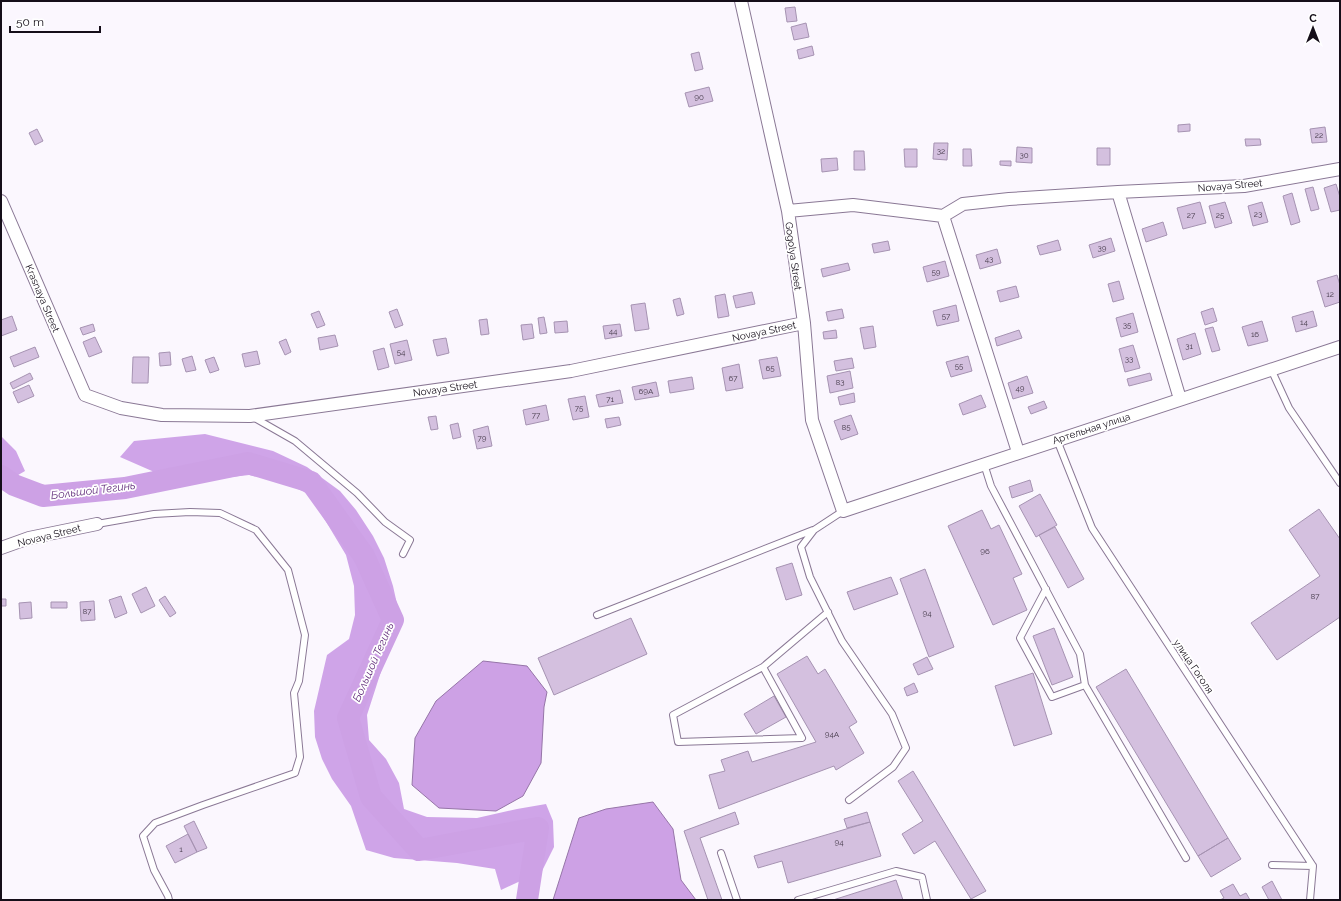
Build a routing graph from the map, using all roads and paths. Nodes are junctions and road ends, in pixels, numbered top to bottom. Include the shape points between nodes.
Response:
1 (741, 1) edge
2 (1340, 169) edge
3 (1118, 192) junction
4 (1, 201) edge
5 (788, 211) junction
6 (943, 216) junction
7 (804, 323) junction
8 (1340, 346) edge
9 (1271, 369) junction
10 (85, 395) joint
11 (1180, 399) junction
12 (250, 416) junction
13 (1057, 440) junction
14 (1018, 452) junction
15 (984, 464) junction
16 (1340, 483) edge
17 (843, 511) junction
18 (97, 524) joint
19 (814, 530) junction
20 (1, 548) edge
21 (403, 554) dead end
22 (1046, 589) junction
23 (828, 612) junction
24 (597, 615) dead end
25 (763, 668) junction
26 (1085, 685) junction
27 (849, 800) dead end
28 (721, 853) dead end
29 (1186, 858) dead end
30 (1272, 865) dead end
31 (1313, 866) junction
32 (168, 900) edge
33 (737, 900) edge
34 (798, 900) edge
35 (927, 900) edge
36 (1310, 900) edge

1 - 5 street, Gogolya Street
2 - 3 street, Novaya Street via 1244,186
3 - 6 street, Novaya Street via 963,204
3 - 11 street
4 - 10 street, Krasnaya Street
5 - 6 street via 853,205
5 - 7 street, Gogolya Street
6 - 14 street
7 - 12 street, Novaya Street via 571,371
7 - 17 street, Gogolya Street via 812,420
8 - 9 street, Артельная улица
9 - 11 street, Артельная улица
9 - 16 lane via 1289,408
10 - 12 street, Novaya Street via 121,408 162,415
11 - 13 street, Артельная улица
12 - 21 lane via 295,441 357,493 384,522 410,540
13 - 14 street, Артельная улица
13 - 31 lane, улица Гоголя via 1092,528
14 - 15 street, Артельная улица
15 - 17 street, Артельная улица
15 - 22 lane via 991,486
17 - 19 lane
18 - 20 street, Novaya Street via 29,538
18 - 32 lane via 154,514 220,513 256,530 288,570 306,635 299,681 294,693 300,757 295,773 155,823 143,836 154,870
19 - 23 lane via 801,547 810,577
19 - 24 lane
22 - 26 lane via 1080,654
22 - 26 lane via 1020,638 1052,697
23 - 25 lane
23 - 27 lane via 842,641 892,714 906,748 893,767
25 - 25 lane via 673,715 678,742 802,738
26 - 29 lane
28 - 33 lane
30 - 31 lane
31 - 36 lane
34 - 35 lane via 896,871 922,877

